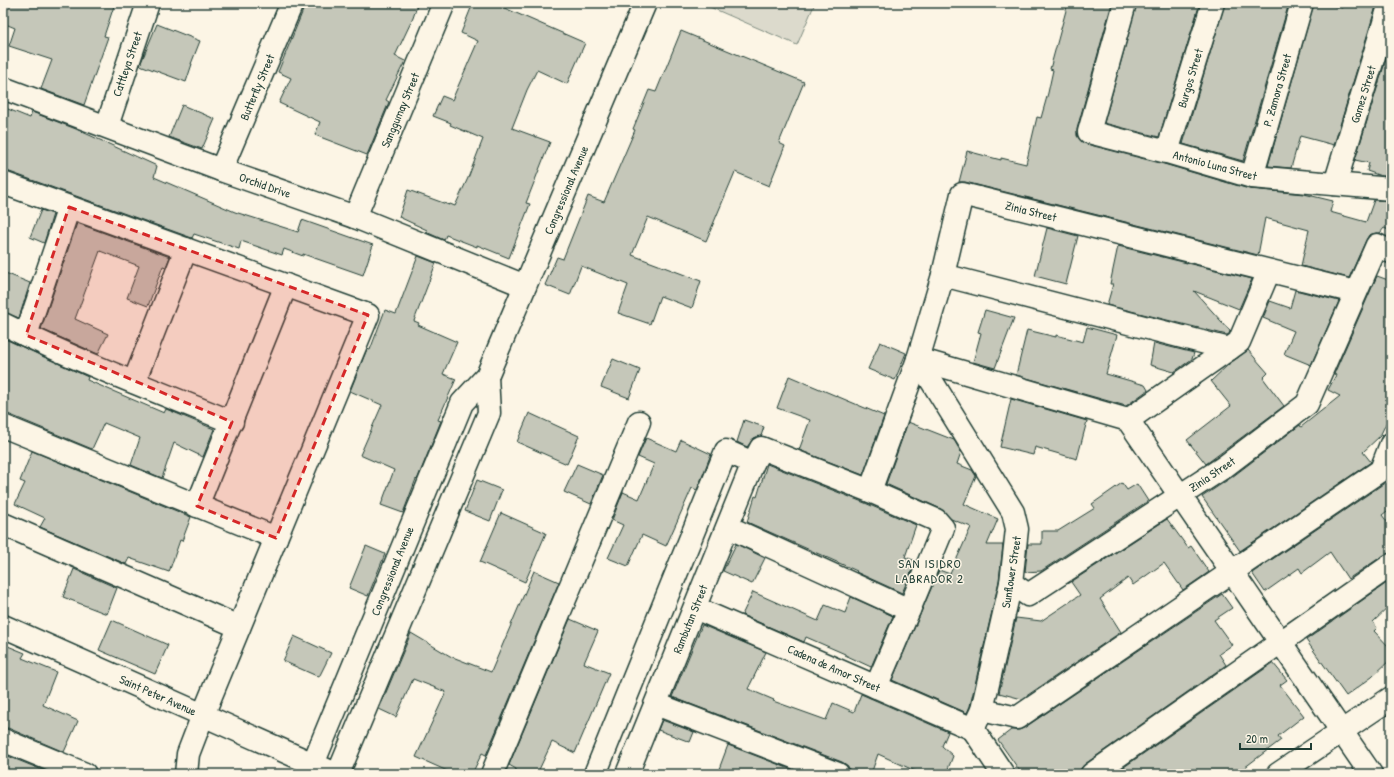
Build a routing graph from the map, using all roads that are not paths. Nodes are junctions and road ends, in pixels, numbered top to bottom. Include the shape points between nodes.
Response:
1 (148, 3) edge
2 (292, 3) edge
3 (444, 3) edge
4 (645, 3) edge
5 (1125, 3) edge
6 (1213, 3) edge
7 (1302, 3) edge
8 (1390, 3) edge
9 (3, 88) edge
10 (106, 126) junction
11 (1168, 152) junction
12 (222, 170) junction
13 (1252, 177) junction
14 (3, 183) edge
15 (1335, 184) junction
16 (1391, 189) edge
17 (69, 207) junction
18 (356, 217) junction
19 (1384, 248) edge
20 (186, 249) junction
21 (1269, 271) junction
22 (943, 275) junction
23 (286, 285) junction
24 (525, 286) junction
25 (1355, 292) junction
26 (3, 324) edge
27 (26, 335) junction
28 (1229, 349) junction
29 (918, 359) junction
30 (487, 376) junction
31 (134, 382) junction
32 (1128, 420) junction
33 (232, 422) junction
34 (639, 422) dead end
35 (3, 426) edge
36 (1391, 444) edge
37 (753, 463) junction
38 (870, 491) junction
39 (1180, 496) junction
40 (197, 506) junction
41 (3, 524) edge
42 (728, 527) junction
43 (276, 538) junction
44 (1391, 565) edge
45 (1232, 571) junction
46 (1011, 583) junction
47 (695, 608) junction
48 (909, 610) junction
49 (3, 626) edge
50 (239, 627) junction
51 (1281, 642) junction
52 (876, 687) junction
53 (1391, 698) edge
54 (656, 704) junction
55 (202, 715) junction
56 (978, 719) junction
57 (1342, 731) junction
58 (3, 740) edge
59 (311, 769) edge
60 (85, 774) edge
61 (186, 774) edge
62 (337, 774) edge
63 (492, 774) edge
64 (595, 774) edge
65 (627, 774) edge
66 (838, 774) edge
67 (1003, 774) edge
68 (1092, 774) edge
69 (1278, 774) edge
70 (1371, 774) edge

1 - 10 street, Cattleya Street
2 - 12 street, Butterfly Street
3 - 18 street, Sanggumay Street
4 - 24 street, Congressional Avenue
5 - 11 street, Antonio Luna Street via 1089,132
6 - 11 street, Burgos Street
7 - 13 street, P. Zamora Street
8 - 15 street, Gomez Street
9 - 10 street, Orchid Drive
10 - 12 street, Orchid Drive
11 - 13 street, Antonio Luna Street
12 - 18 street, Orchid Drive
13 - 15 street, Antonio Luna Street
14 - 17 street
15 - 16 street, Antonio Luna Street
17 - 20 street
17 - 27 street
18 - 24 street, Orchid Drive
19 - 25 street, Zinia Street
20 - 23 street
20 - 31 street
21 - 22 street, Zinia Street via 962,194
21 - 25 street, Zinia Street
21 - 28 street via 1238,342
22 - 28 street
22 - 29 street
23 - 33 street
23 - 43 street via 368,315
24 - 30 street, Congressional Avenue
25 - 39 street, Zinia Street via 1307,404 1224,467
26 - 27 street
27 - 31 street
28 - 32 street
29 - 32 street
29 - 38 street
29 - 46 street, Sunflower Street via 1013,512 1017,529
30 - 59 street, Congressional Avenue via 462,403
30 - 62 street, Congressional Avenue via 489,413
31 - 33 street
32 - 39 street
33 - 40 street
34 - 63 street
35 - 40 street
36 - 45 street, Cadena de Amor Street via 1380,470
37 - 38 street, Rambutan Street via 761,448
37 - 42 street, Rambutan Street
37 - 64 street via 726,451
38 - 48 street via 936,520 943,528
39 - 45 street
39 - 46 street, Zinia Street via 1028,595
40 - 43 street
41 - 50 street
42 - 47 street, Rambutan Street
42 - 48 street
43 - 50 street
44 - 51 street
45 - 51 street
45 - 56 street, Cadena de Amor Street via 1017,718
46 - 56 street, Sunflower Street
47 - 52 street, Cadena de Amor Street
47 - 54 street, Rambutan Street
48 - 52 street
49 - 55 street, Saint Peter Avenue
50 - 55 street
51 - 57 street
51 - 68 street
52 - 56 street, Cadena de Amor Street
53 - 57 street
54 - 65 street, Rambutan Street
54 - 66 street
55 - 59 street, Saint Peter Avenue
55 - 61 street via 188,754
56 - 67 street
57 - 69 street
57 - 70 street
58 - 60 street
59 - 62 street, Saint Peter Avenue

